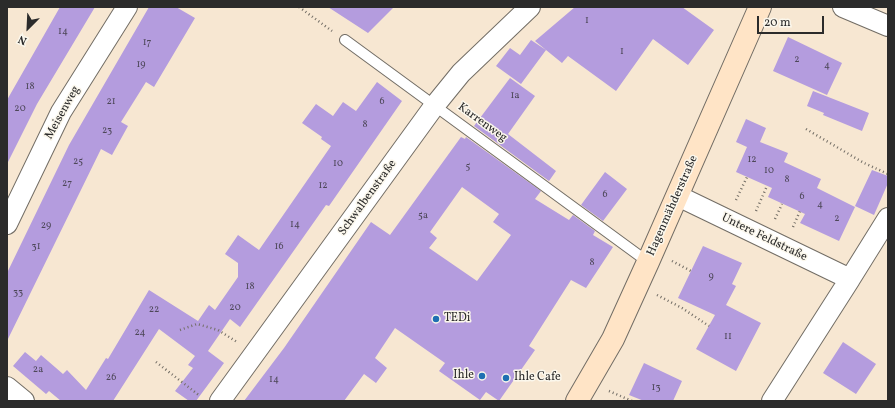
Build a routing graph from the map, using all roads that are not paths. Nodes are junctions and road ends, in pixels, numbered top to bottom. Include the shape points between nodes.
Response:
1 (127, 7) edge
2 (530, 7) edge
3 (760, 7) edge
4 (843, 7) edge
5 (888, 26) edge
6 (345, 40) road end
7 (435, 105) junction
8 (678, 196) junction
9 (888, 218) edge
10 (7, 224) edge
11 (648, 262) junction
12 (850, 280) junction
13 (7, 387) edge
14 (210, 399) edge
15 (24, 401) edge
16 (577, 401) edge
17 (772, 401) edge

1 - 10 street, Meisenweg via 61,112
2 - 7 street, Schwalbenstraße via 461,73
3 - 8 street, Hagenmähderstraße
4 - 5 street
6 - 7 lane, Karrenweg
7 - 11 lane, Karrenweg
7 - 14 street, Schwalbenstraße via 254,353
8 - 11 street, Hagenmähderstraße
8 - 12 street, Untere Feldstraße
9 - 12 street
11 - 16 street, Hagenmähderstraße via 613,338
12 - 17 street
13 - 15 street

